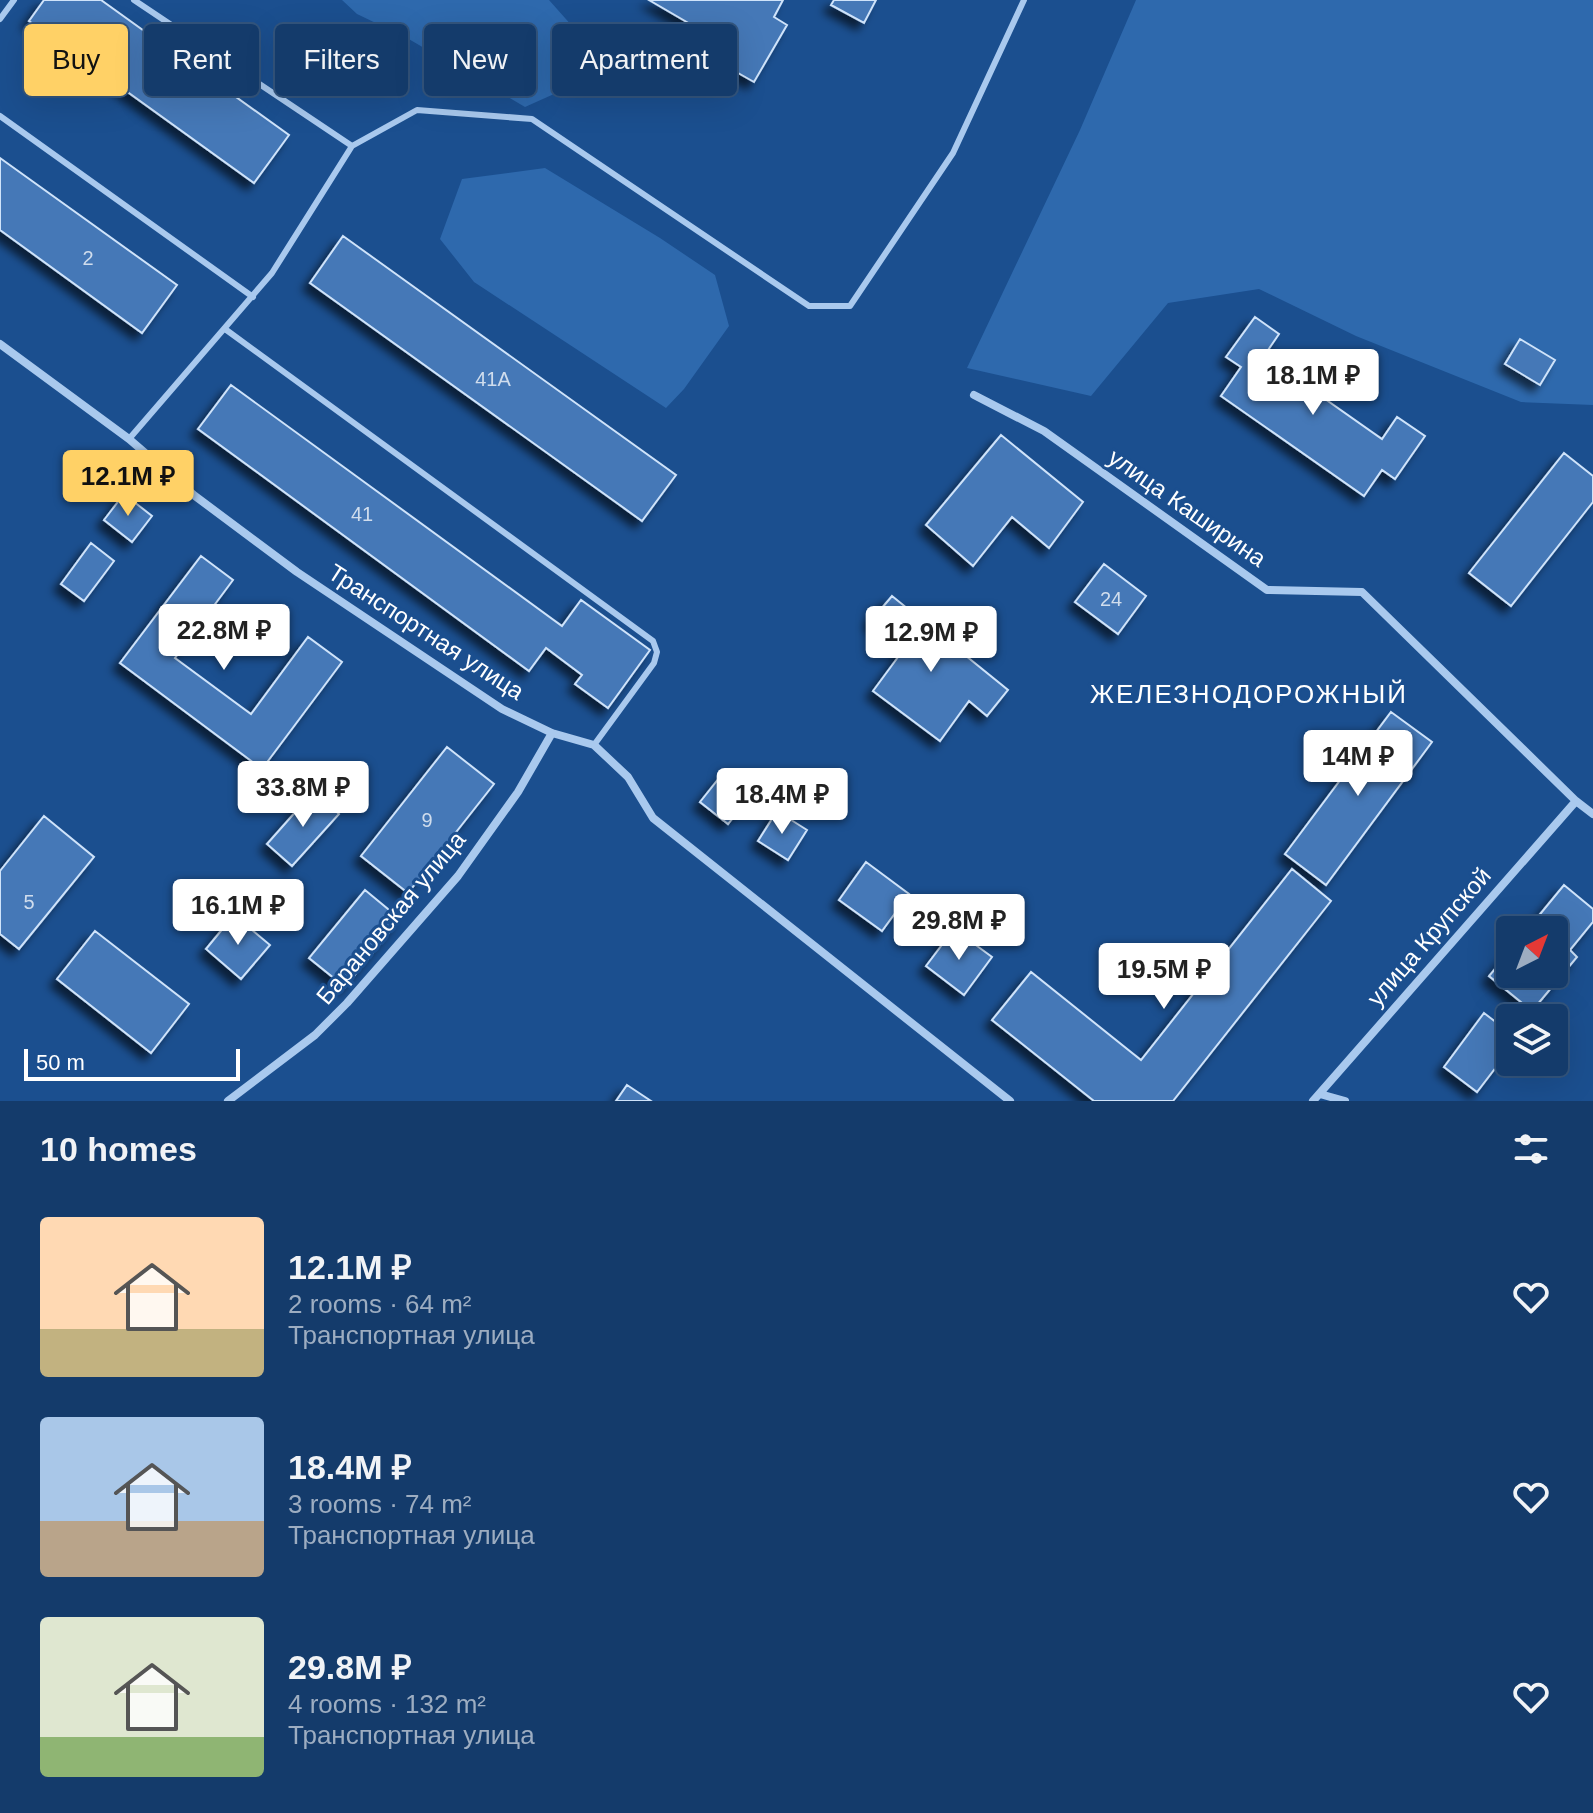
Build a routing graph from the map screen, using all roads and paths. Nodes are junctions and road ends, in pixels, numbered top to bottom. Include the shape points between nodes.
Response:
1 (14, 0) edge
2 (134, 0) edge
3 (1024, 0) edge
4 (0, 19) edge
5 (0, 116) edge
6 (352, 146) junction
7 (253, 297) junction
8 (225, 329) junction
9 (0, 344) edge
10 (974, 395) dead end
11 (129, 439) junction
12 (552, 733) junction
13 (594, 745) junction
14 (1576, 801) junction
15 (1593, 814) edge
16 (1316, 1098) edge
17 (228, 1101) edge
18 (1010, 1101) edge
19 (1345, 1101) edge

1 - 4 lane
2 - 6 lane
3 - 6 lane via 953,153 850,306 809,306 532,119 417,110
5 - 7 lane
6 - 7 lane
7 - 8 lane
8 - 11 lane
8 - 13 lane via 653,641 654,663
9 - 11 street, Транспортная улица
10 - 14 street, улица Каширина via 1044,431 1267,590 1362,592
11 - 12 street, Транспортная улица via 297,572 502,709
12 - 13 street, Транспортная улица
12 - 17 street, Барановская улица via 458,876 347,1003 315,1035
13 - 18 street, Транспортная улица via 628,777 653,818
14 - 15 street, улица Каширина
14 - 16 street, улица Крупской
16 - 19 street

